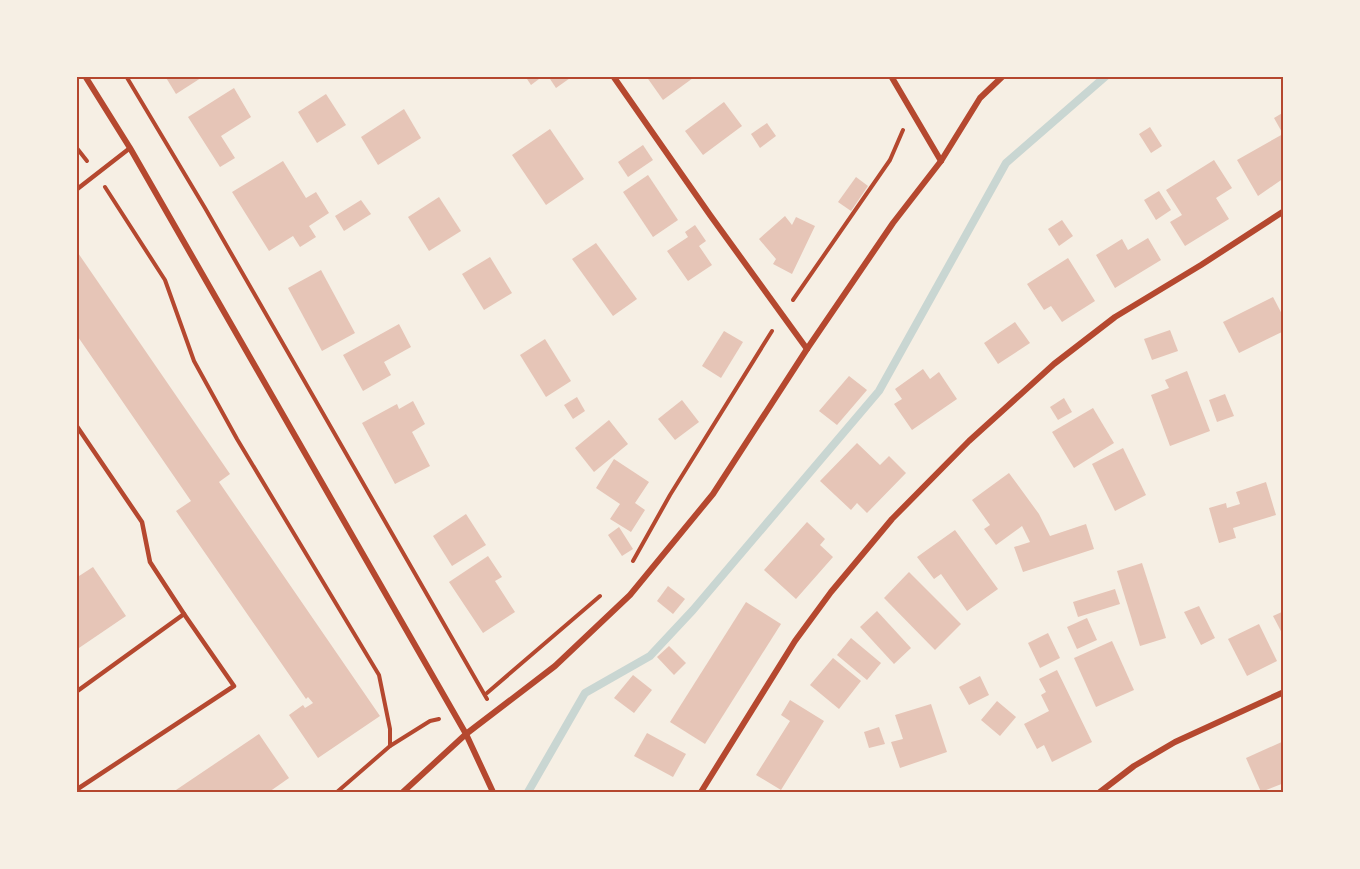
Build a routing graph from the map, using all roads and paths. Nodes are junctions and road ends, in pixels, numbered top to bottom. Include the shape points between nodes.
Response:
1 (85, 76) edge
2 (126, 76) edge
3 (613, 76) edge
4 (891, 76) edge
5 (1003, 76) edge
6 (911, 110) junction
7 (130, 148) junction
8 (941, 161) junction
9 (96, 174) junction
10 (76, 190) edge
11 (1284, 211) edge
12 (782, 315) junction
13 (807, 349) junction
14 (76, 425) edge
15 (631, 564) dead end
16 (608, 589) dead end
17 (184, 615) junction
18 (76, 692) edge
19 (1284, 692) edge
20 (485, 695) junction
21 (495, 712) junction
22 (455, 715) junction
23 (466, 734) junction
24 (390, 746) junction
25 (76, 790) edge
26 (337, 792) edge
27 (403, 792) edge
28 (493, 792) edge
29 (701, 792) edge
30 (1100, 792) edge

1 - 7 street
2 - 20 path
3 - 12 street
4 - 6 street
5 - 8 street via 980,98
6 - 8 street
6 - 12 path via 890,160
7 - 9 lane
7 - 22 street
8 - 13 street via 893,223
9 - 10 lane
9 - 24 path via 165,280 194,361 379,675
11 - 29 street via 1115,317 1054,363 969,441 892,519 831,592 795,641
12 - 13 street
12 - 15 path
13 - 21 street via 712,494 630,595 555,666
14 - 17 lane via 142,522 150,562
16 - 20 path
17 - 18 lane
17 - 25 lane via 234,686
19 - 30 street via 1175,742
20 - 21 path
20 - 22 path
21 - 23 street
22 - 23 street
22 - 24 path via 430,721
23 - 27 street
23 - 28 street
24 - 26 path

